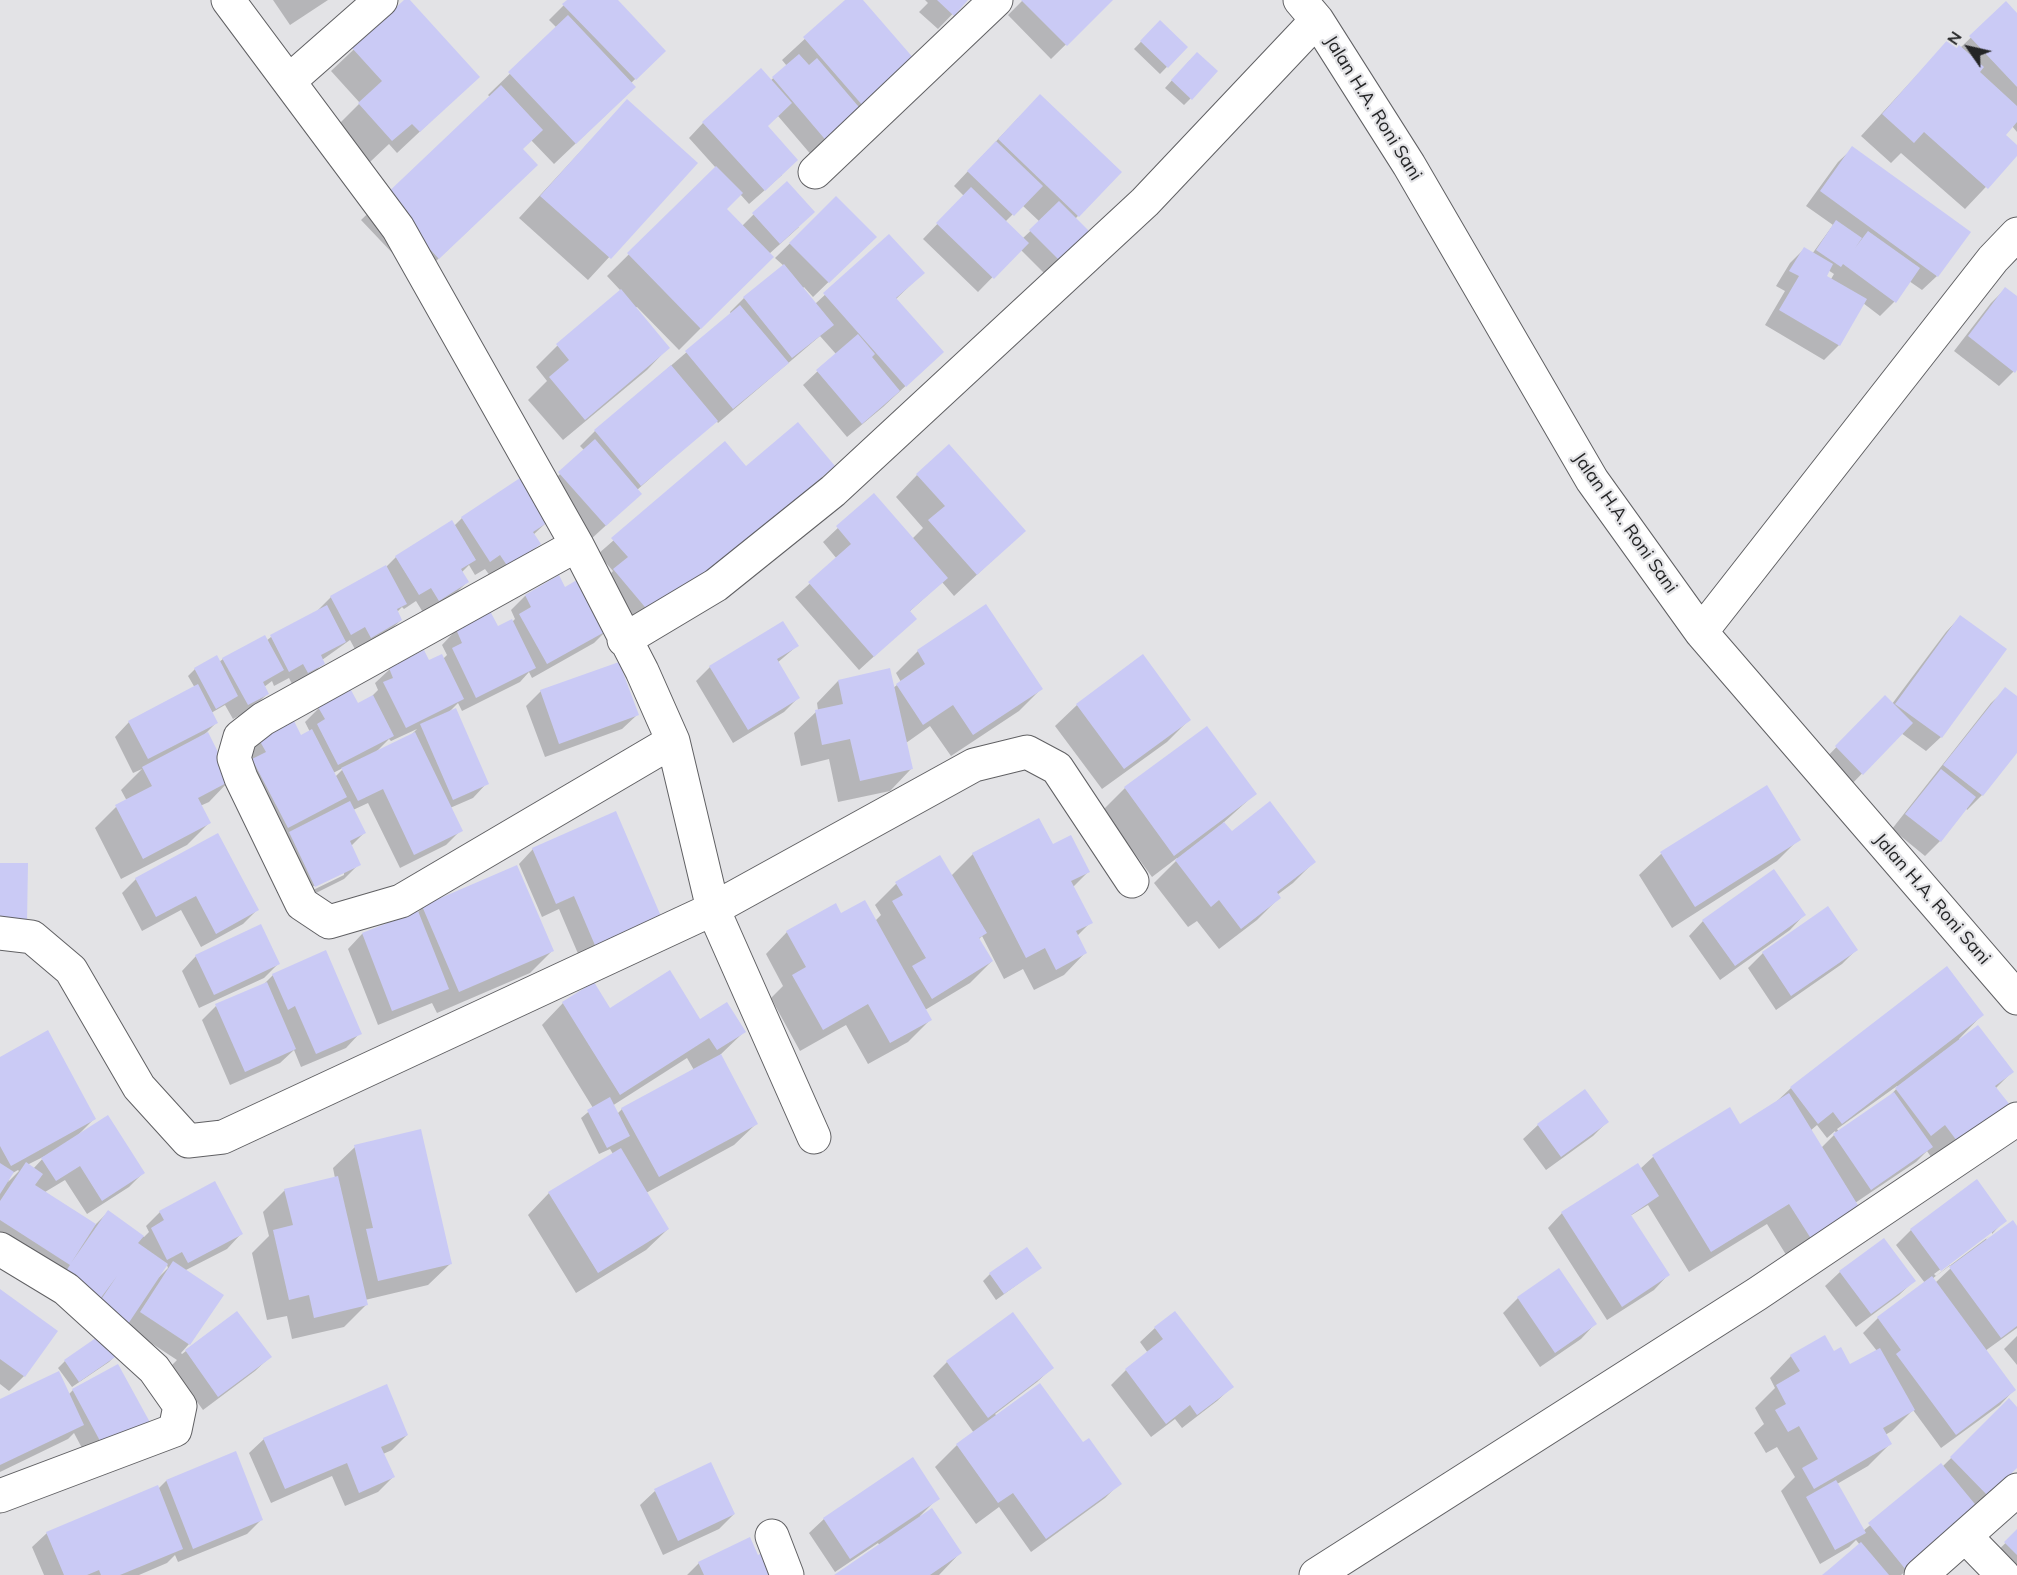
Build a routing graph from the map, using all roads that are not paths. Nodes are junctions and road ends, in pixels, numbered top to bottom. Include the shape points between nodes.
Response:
1 (228, 0) edge
2 (381, 0) edge
3 (996, 0) edge
4 (1309, 10) edge
5 (289, 81) junction
6 (815, 172) dead end
7 (2017, 234) edge
8 (577, 544) junction
9 (1701, 632) junction
10 (624, 640) junction
11 (673, 741) junction
12 (1132, 881) dead end
13 (713, 909) junction
14 (0, 933) edge
15 (2017, 998) edge
16 (2017, 1119) edge
17 (814, 1137) dead end
18 (0, 1249) edge
19 (2017, 1490) edge
20 (0, 1496) edge
21 (772, 1536) dead end
22 (1965, 1536) junction
23 (1332, 1570) edge
24 (787, 1575) edge
25 (1922, 1575) edge
26 (2003, 1575) edge

1 - 5 street
2 - 5 street
3 - 6 street
4 - 9 street, Jalan H.A. Roni Sani via 1409,165 1592,480
4 - 10 street via 1145,202 832,491 716,585
5 - 8 street via 398,228
7 - 9 street via 1992,259
8 - 10 street
8 - 11 street via 263,719 240,737 234,758 241,778 302,904 329,922 401,901
9 - 15 street, Jalan H.A. Roni Sani
10 - 11 street
11 - 13 street
12 - 13 street via 1057,768 1027,752 974,765
13 - 14 street via 223,1137 188,1141 139,1087 71,970 32,937
13 - 17 street
16 - 23 street via 1757,1294
18 - 20 street via 66,1289 154,1369 180,1406 175,1430
19 - 22 street
21 - 24 street
22 - 25 street
22 - 26 street

